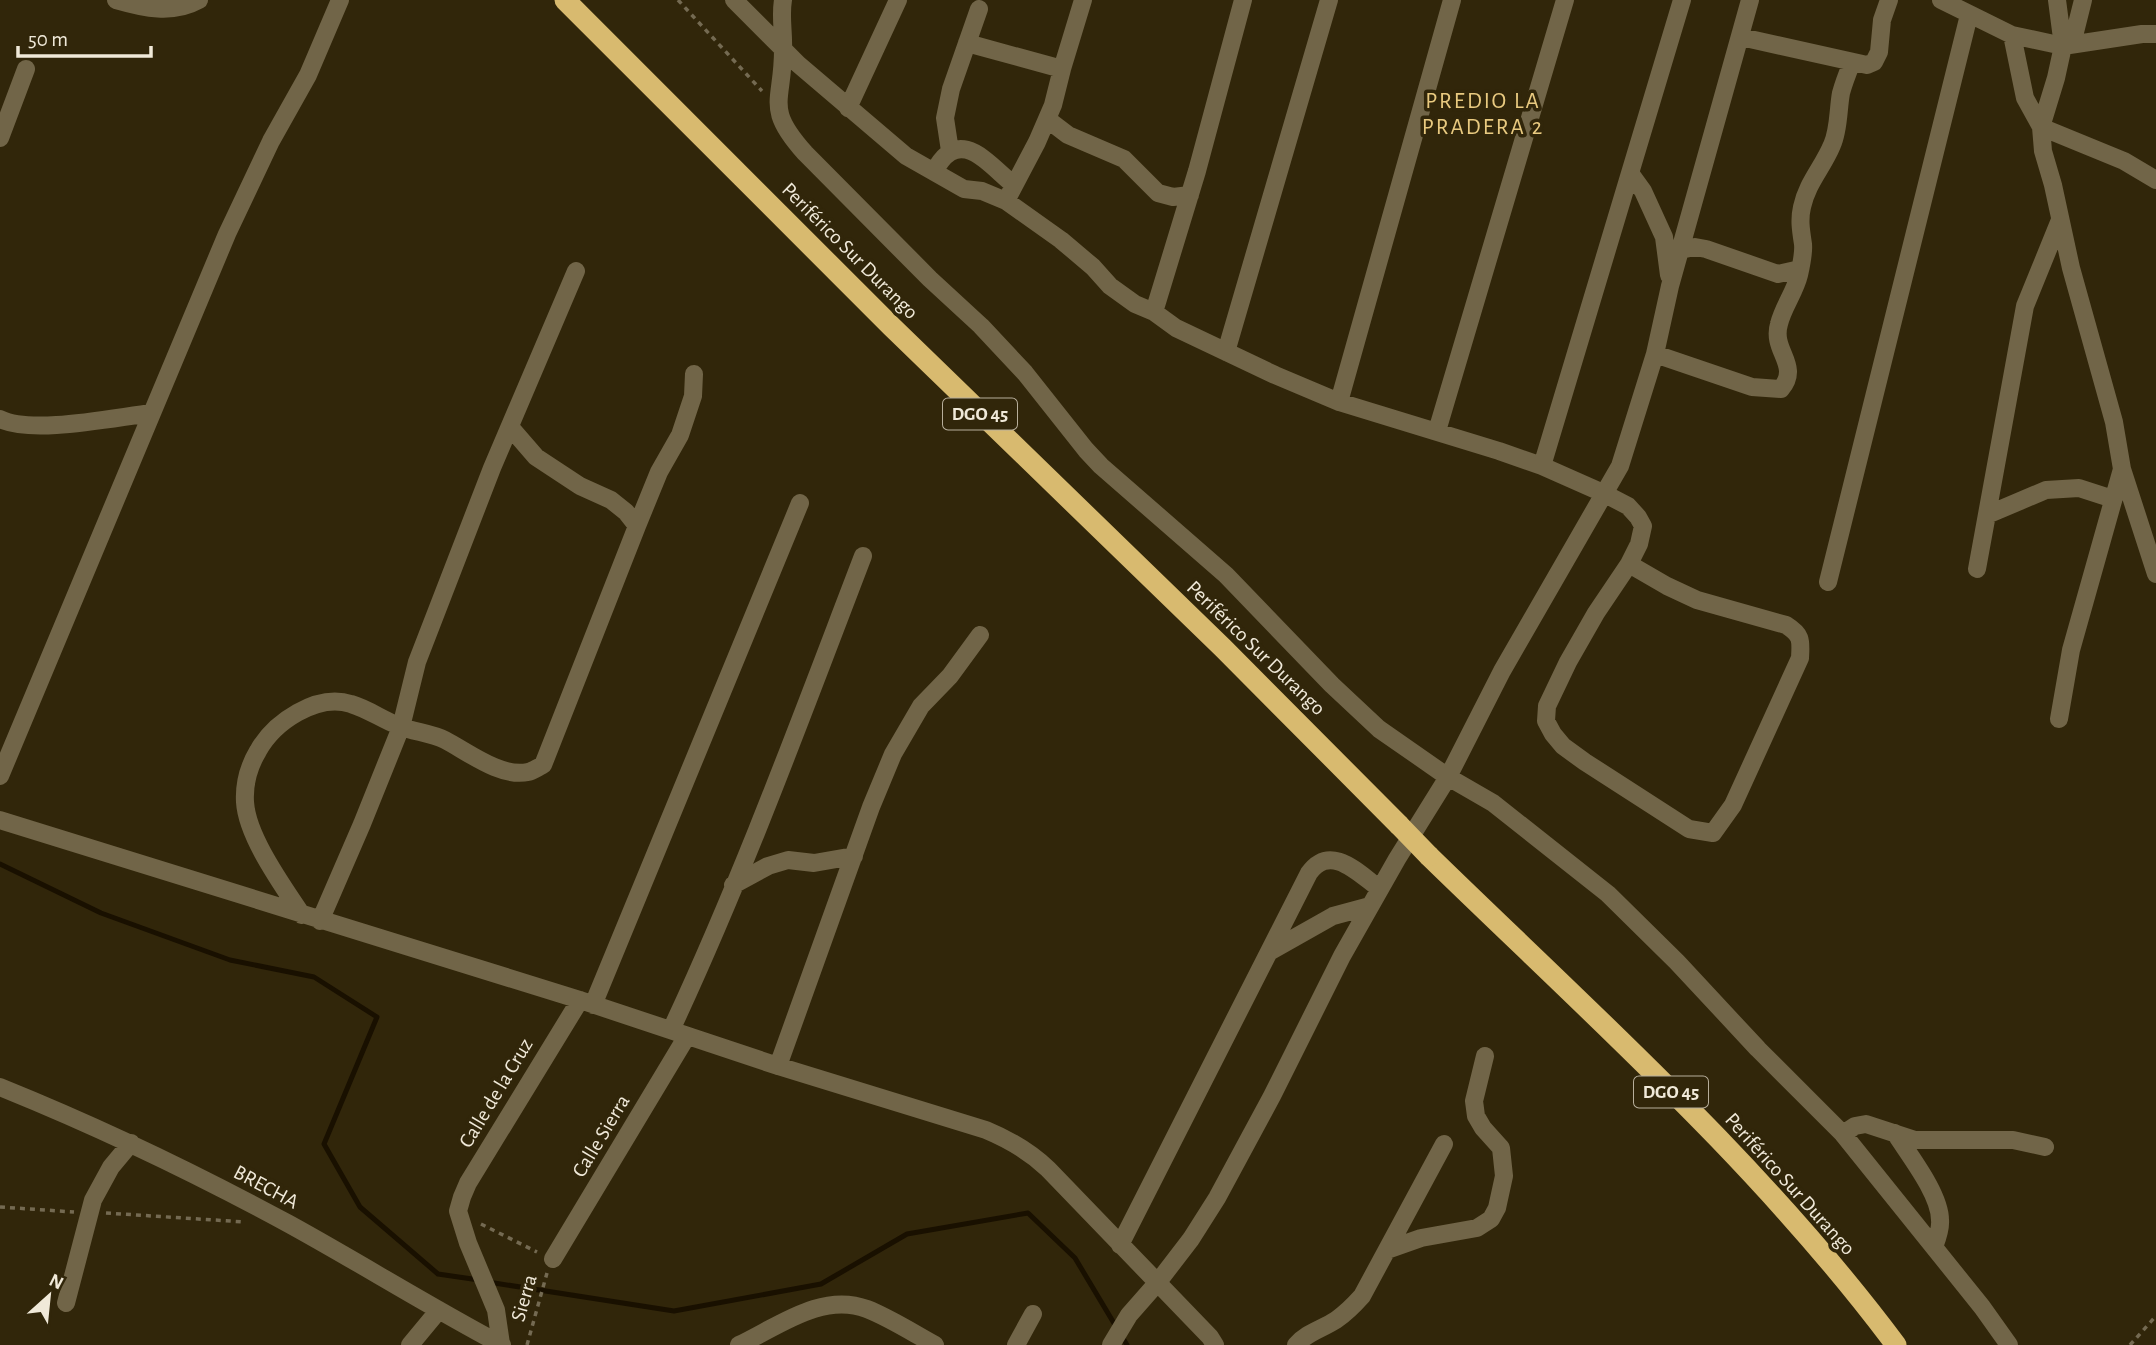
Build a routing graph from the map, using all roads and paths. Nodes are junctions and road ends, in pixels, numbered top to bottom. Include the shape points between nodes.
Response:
1 (116, 0) edge
2 (198, 0) edge
3 (340, 0) edge
4 (565, 0) edge
5 (678, 0) edge
6 (734, 0) edge
7 (783, 0) edge
8 (898, 0) edge
9 (1083, 0) edge
10 (1243, 0) edge
11 (1329, 0) edge
12 (1452, 0) edge
13 (1565, 0) edge
14 (1682, 0) edge
15 (1751, 0) edge
16 (1889, 0) edge
17 (1941, 0) edge
18 (2057, 0) edge
19 (2083, 0) edge
20 (979, 9) dead end
21 (1969, 15) junction
22 (2156, 34) edge
23 (2012, 35) junction
24 (1741, 37) junction
25 (967, 43) junction
26 (2067, 45) junction
27 (783, 50) junction
28 (1852, 62) junction
29 (26, 69) dead end
30 (1062, 69) junction
31 (777, 107) junction
32 (848, 108) junction
33 (1047, 119) junction
34 (2041, 127) junction
35 (0, 138) edge
36 (950, 151) junction
37 (934, 173) junction
38 (1630, 173) junction
39 (2156, 180) edge
40 (1010, 193) junction
41 (1190, 195) junction
42 (2060, 220) junction
43 (1680, 250) junction
44 (1800, 269) junction
45 (576, 271) dead end
46 (1671, 286) junction
47 (1154, 312) junction
48 (1226, 352) junction
49 (1655, 354) junction
50 (694, 374) dead end
51 (1339, 402) junction
52 (152, 413) junction
53 (0, 419) edge
54 (510, 427) junction
55 (1437, 431) junction
56 (1542, 466) junction
57 (2122, 469) junction
58 (1604, 493) junction
59 (2113, 499) junction
60 (800, 503) dead end
61 (1987, 515) junction
62 (637, 526) junction
63 (863, 556) dead end
64 (1629, 564) junction
65 (1977, 569) dead end
66 (2156, 574) edge
67 (1828, 582) dead end
68 (981, 635) dead end
69 (2059, 719) dead end
70 (401, 727) junction
71 (0, 776) edge
72 (1448, 777) junction
73 (0, 820) edge
74 (854, 856) junction
75 (733, 885) junction
76 (1380, 889) junction
77 (1370, 906) junction
78 (302, 915) junction
79 (320, 921) junction
80 (1271, 951) junction
81 (587, 1002) junction
82 (679, 1033) junction
83 (1485, 1056) dead end
84 (778, 1066) junction
85 (0, 1087) edge
86 (1895, 1133) junction
87 (1843, 1134) junction
88 (131, 1143) junction
89 (1444, 1144) dead end
90 (2045, 1147) dead end
91 (0, 1208) edge
92 (458, 1211) junction
93 (89, 1212) junction
94 (249, 1222) dead end
95 (1120, 1245) junction
96 (1934, 1247) junction
97 (1387, 1250) junction
98 (553, 1259) junction
99 (1158, 1282) junction
100 (66, 1303) dead end
101 (439, 1310) junction
102 (1033, 1314) dead end
103 (2156, 1316) edge
104 (410, 1345) edge
105 (501, 1345) edge
106 (527, 1345) edge
107 (739, 1345) edge
108 (935, 1345) edge
109 (1016, 1345) edge
110 (1111, 1345) edge
111 (1215, 1345) edge
112 (1296, 1345) edge
113 (1896, 1345) edge
114 (2009, 1345) edge
115 (2130, 1345) edge

1 - 2 street via 156,10
3 - 52 street via 308,75 227,234
4 - 113 highway, Periférico Sur Durango / DGO 45, bridge via 1679,1100 1831,1264
5 - 31 path
6 - 27 street
7 - 27 street
8 - 32 street
9 - 30 street
10 - 41 street
11 - 48 street
12 - 51 street
13 - 55 street
14 - 38 street
15 - 24 street
16 - 28 street via 1874,62
17 - 21 street
18 - 26 street
19 - 26 street
20 - 25 street
21 - 23 street
21 - 67 street
22 - 26 street
23 - 26 street
23 - 34 street via 2025,98
24 - 28 street
24 - 43 street
25 - 30 street
25 - 36 street via 945,118
26 - 34 street
27 - 31 street
27 - 32 street
28 - 44 street via 1833,143 1807,188 1801,209
29 - 35 street
30 - 33 street
31 - 72 street via 790,136 981,326 1101,467 1226,575 1379,729
32 - 37 street
33 - 40 street
33 - 41 street via 1068,135 1124,159 1158,193
34 - 39 street via 2124,161
34 - 42 street
36 - 37 street
36 - 40 street via 972,151 984,159
37 - 40 street via 964,189
38 - 46 street via 1664,237
38 - 56 street
40 - 47 street via 1110,286
41 - 47 street
42 - 57 street via 2114,422
42 - 61 street via 2025,306
43 - 44 street via 1695,247 1779,274
43 - 46 street
44 - 49 street via 1778,327 1777,343 1787,360 1788,373 1781,388 1752,387
45 - 54 street
46 - 49 street
47 - 48 street
48 - 51 street
49 - 58 street via 1620,466
50 - 62 street via 694,396 680,435
51 - 55 street
52 - 53 street via 39,425
52 - 71 street
54 - 62 street via 536,457 611,500
54 - 70 street via 417,662
55 - 56 street
56 - 58 street
57 - 59 street
57 - 66 street
58 - 64 street via 1628,506 1643,526
58 - 72 street via 1502,671
59 - 61 street via 2079,488 2046,490
59 - 69 street via 2071,650
60 - 81 street, Calle de la Cruz
61 - 65 street
62 - 70 street via 543,765 528,772 512,772 491,766 442,738
63 - 75 street, Calle Sierra
64 - 64 street via 1697,600 1786,625 1797,632 1801,643 1800,658 1733,806 1713,833 1689,829 1585,762 1563,746 1546,721 1547,706 1562,674
68 - 74 street via 910,724 875,796
70 - 78 street via 350,703 330,701 294,716 258,749 247,773 245,803 258,843
70 - 79 street
72 - 76 street
72 - 87 street via 1493,803 1608,894
73 - 78 street
74 - 75 street via 814,863 788,860
74 - 84 street
75 - 82 street, Calle Sierra
76 - 77 street
76 - 80 street via 1346,865 1326,859 1317,863
77 - 80 street via 1333,916
77 - 99 street via 1217,1198
78 - 79 street
79 - 81 street
80 - 95 street
81 - 82 street
81 - 92 street, Calle de la Cruz via 468,1183
82 - 84 street
82 - 98 street, Calle Sierra
83 - 97 street via 1474,1101 1476,1116 1501,1148 1504,1176 1497,1208 1477,1228 1421,1238
84 - 95 street via 1010,1140 1030,1152
85 - 88 street, BRECHA
86 - 87 street via 1866,1124
86 - 90 street via 1915,1140 2013,1140
86 - 96 street via 1937,1204 1941,1219
87 - 96 street
88 - 93 street via 111,1167
88 - 101 street, BRECHA via 289,1224
89 - 97 street
91 - 93 path
92 - 98 path
92 - 105 street via 496,1310
93 - 94 path
93 - 100 street
95 - 99 street
96 - 114 street
97 - 112 street via 1362,1296 1348,1311
98 - 106 path, Sierra
99 - 110 street via 1129,1315
99 - 111 street
101 - 104 street
101 - 105 street, BRECHA
102 - 109 street
103 - 115 path
107 - 108 street via 814,1307 832,1304 868,1309

